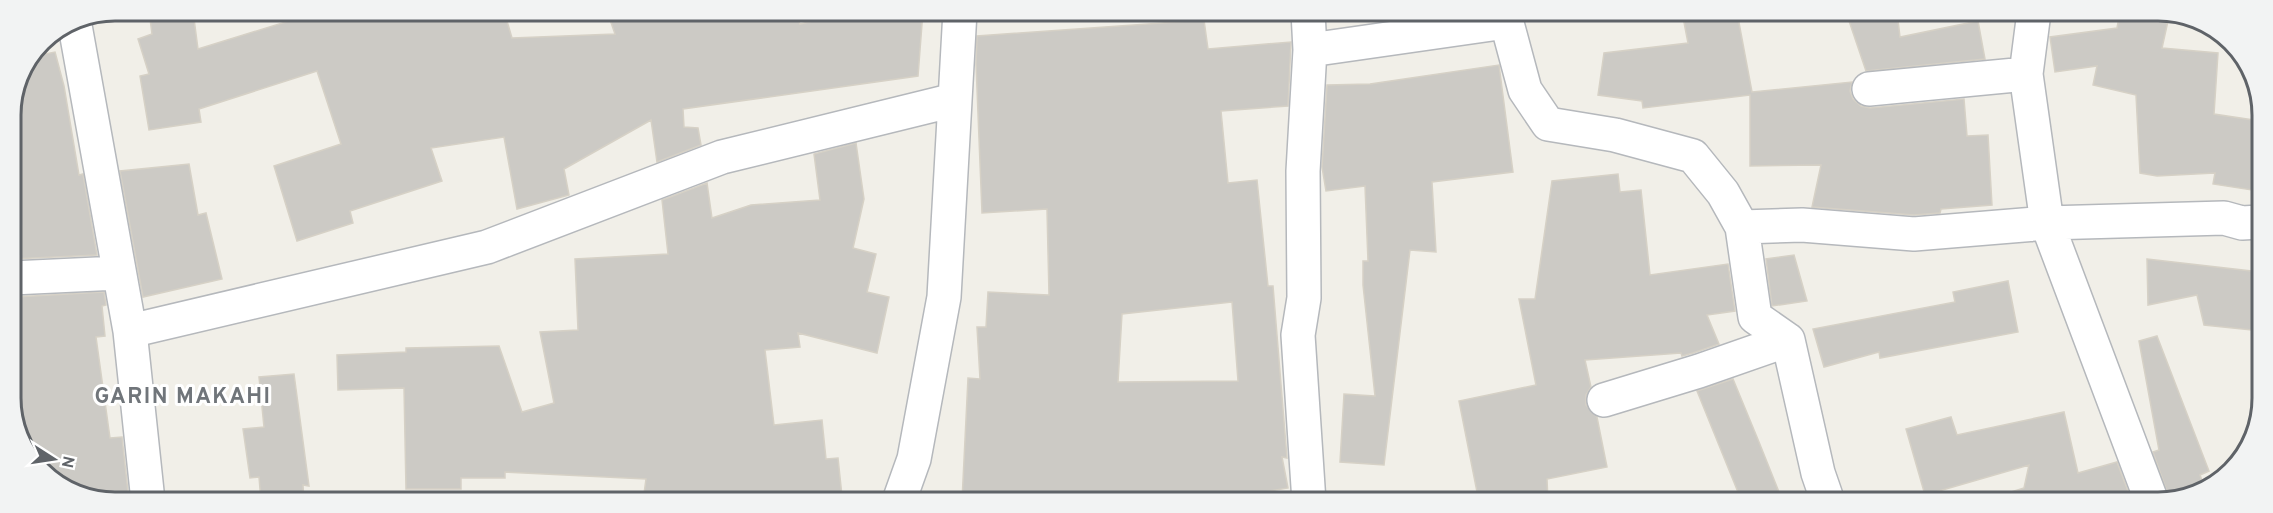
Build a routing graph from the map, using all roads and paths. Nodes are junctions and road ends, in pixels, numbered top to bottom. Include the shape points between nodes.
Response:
1 (964, 21) edge
2 (1308, 21) edge
3 (1481, 21) edge
4 (1506, 21) edge
5 (2033, 21) edge
6 (76, 30) edge
7 (1310, 50) junction
8 (2026, 74) junction
9 (1869, 89) dead end
10 (954, 100) junction
11 (2252, 222) edge
12 (2047, 223) junction
13 (1742, 227) junction
14 (118, 273) junction
15 (21, 278) edge
16 (130, 331) junction
17 (1788, 340) junction
18 (1604, 400) dead end
19 (147, 492) edge
20 (901, 492) edge
21 (1308, 492) edge
22 (1825, 492) edge
23 (2148, 492) edge

1 - 10 street
2 - 7 street
3 - 7 street
4 - 13 street via 1525,90 1548,124 1615,135 1693,156 1723,193
5 - 8 street
6 - 14 street
7 - 21 street via 1303,171 1304,298 1298,335
8 - 9 street
8 - 12 street
10 - 16 street via 722,157 487,247
10 - 20 street via 944,297 914,459
11 - 12 street via 2224,218
12 - 13 street via 1914,234 1802,225
12 - 23 street
13 - 17 street via 1755,317
14 - 15 street
14 - 16 street
16 - 19 street
17 - 18 street
17 - 22 street

